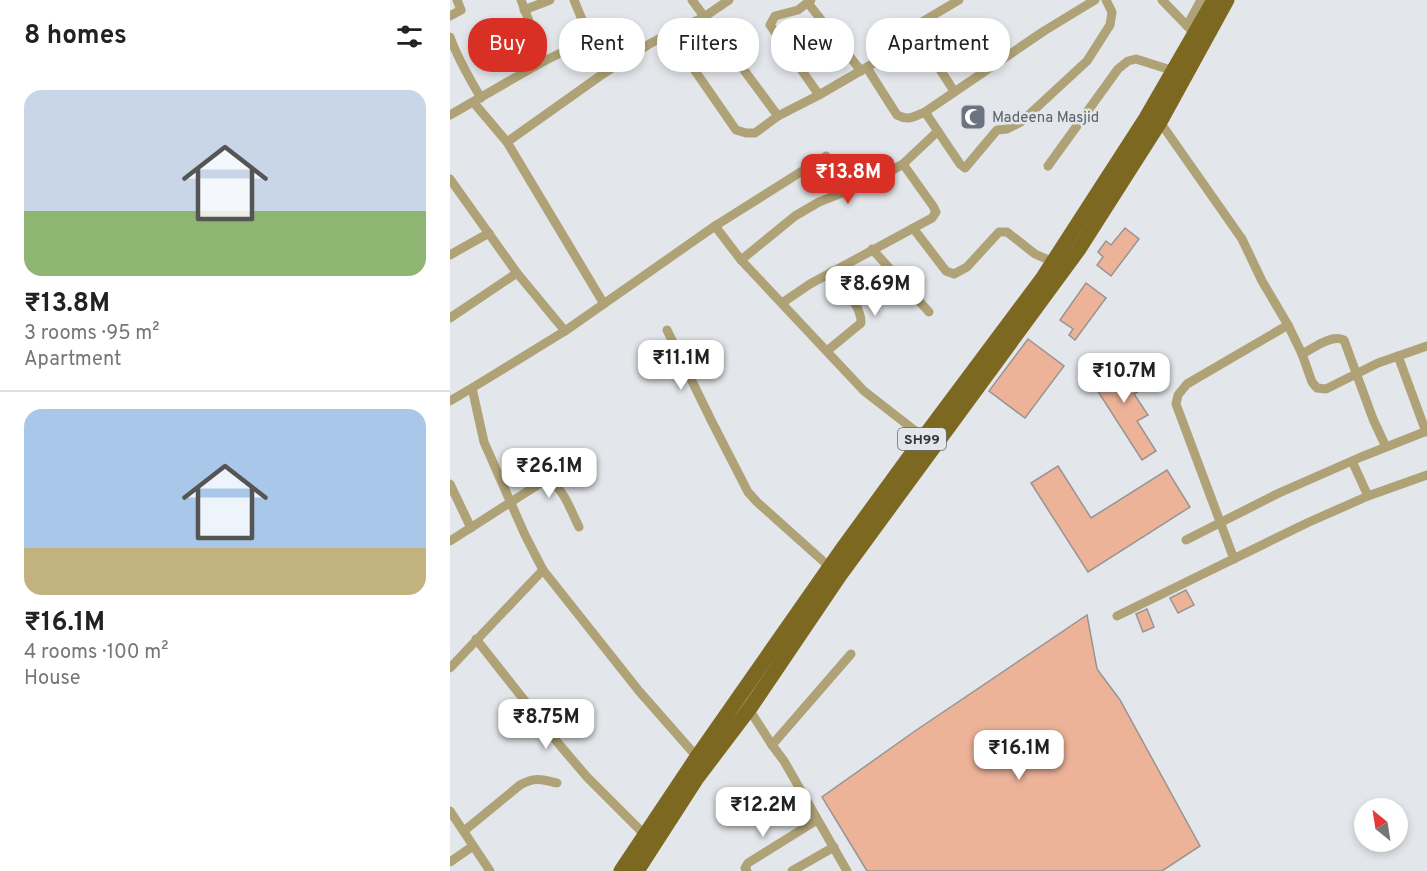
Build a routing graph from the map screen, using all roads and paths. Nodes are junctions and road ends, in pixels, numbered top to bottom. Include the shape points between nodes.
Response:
1 (457, 0) edge
2 (520, 0) edge
3 (550, 0) edge
4 (574, 0) edge
5 (692, 0) edge
6 (729, 0) edge
7 (1095, 0) edge
8 (1106, 0) edge
9 (1162, 0) edge
10 (1201, 0) edge
11 (1214, 0) edge
12 (1227, 0) edge
13 (809, 1) edge
14 (957, 1) edge
15 (524, 10) junction
16 (450, 16) edge
17 (704, 17) junction
18 (527, 18) edge
19 (929, 18) edge
20 (1196, 34) junction
21 (450, 37) edge
22 (657, 40) edge
23 (547, 60) edge
24 (864, 70) junction
25 (1174, 70) junction
26 (525, 72) edge
27 (696, 72) edge
28 (942, 72) edge
29 (954, 91) junction
30 (819, 95) junction
31 (478, 100) junction
32 (925, 112) junction
33 (450, 115) edge
34 (778, 116) junction
35 (1160, 123) junction
36 (938, 131) junction
37 (507, 142) junction
38 (826, 156) dead end
39 (903, 164) junction
40 (1048, 166) dead end
41 (450, 179) edge
42 (715, 226) junction
43 (913, 228) junction
44 (489, 233) junction
45 (872, 249) junction
46 (450, 255) edge
47 (741, 260) junction
48 (1053, 262) junction
49 (831, 272) junction
50 (517, 273) junction
51 (782, 303) junction
52 (604, 304) junction
53 (929, 312) dead end
54 (450, 318) edge
55 (1288, 324) junction
56 (668, 330) dead end
57 (565, 331) junction
58 (1427, 346) edge
59 (826, 351) junction
60 (1302, 354) junction
61 (1398, 356) junction
62 (1356, 374) junction
63 (472, 388) junction
64 (450, 401) edge
65 (1426, 431) edge
66 (928, 441) junction
67 (1386, 447) junction
68 (1352, 461) junction
69 (1427, 475) edge
70 (450, 484) edge
71 (1368, 496) junction
72 (511, 503) junction
73 (1220, 523) junction
74 (579, 527) dead end
75 (471, 528) junction
76 (1186, 540) dead end
77 (450, 541) edge
78 (1234, 559) junction
79 (543, 570) junction
80 (835, 571) junction
81 (1117, 616) dead end
82 (476, 639) junction
83 (851, 654) dead end
84 (450, 668) edge
85 (744, 703) junction
86 (772, 745) junction
87 (697, 757) junction
88 (557, 783) dead end
89 (450, 811) edge
90 (817, 820) junction
91 (464, 831) junction
92 (645, 835) junction
93 (473, 846) junction
94 (834, 847) junction
95 (450, 862) edge
96 (490, 871) edge
97 (621, 871) edge
98 (637, 871) edge
99 (747, 871) edge
100 (792, 871) edge
101 (848, 871) edge

1 - 16 street via 461,10
2 - 15 street
3 - 15 street
4 - 23 street via 590,39
5 - 17 street
6 - 17 street
7 - 29 street
8 - 36 street via 1112,12 1110,25 1087,61 1021,122 997,130 965,168
9 - 20 street
10 - 20 street
11 - 20 main road, SH99
12 - 20 main road, SH99
13 - 24 street
13 - 30 street via 798,10 776,16 770,25
14 - 19 street
15 - 18 street
17 - 34 street
20 - 25 main road, SH99
20 - 35 main road, SH99
21 - 31 street
22 - 37 street
24 - 30 street
24 - 32 street via 897,115 904,119
25 - 40 street via 1136,59 1128,61 1118,69
25 - 48 main road, SH99
26 - 31 street
27 - 34 street via 736,130 755,133
28 - 29 street
29 - 32 street
30 - 34 street
31 - 33 street
31 - 37 street
32 - 36 street
35 - 55 street via 1242,239
35 - 66 main road, SH99 via 1079,249
36 - 39 street
37 - 52 street
38 - 42 street
39 - 43 street via 936,212
39 - 47 street via 877,179 819,201
41 - 44 street
42 - 47 street
42 - 52 street
43 - 45 street
43 - 48 street via 946,272 954,274 967,267 999,232 1007,232 1035,254
44 - 46 street
44 - 50 street
45 - 49 street
45 - 53 street
47 - 51 street
48 - 66 main road, SH99
49 - 51 street
49 - 59 street via 862,318 861,323
50 - 54 street
50 - 57 street
51 - 59 street
52 - 57 street
55 - 60 street
55 - 73 street via 1187,384 1178,395 1176,404
56 - 80 street via 748,492
57 - 63 street
58 - 61 street
59 - 66 street via 864,391
60 - 62 street via 1317,388 1326,389
60 - 62 street via 1338,337 1344,340
61 - 62 street
61 - 65 street
62 - 67 street
63 - 64 street
63 - 72 street via 484,442
65 - 67 street
66 - 80 main road, SH99
67 - 68 street
68 - 71 street
68 - 73 street
69 - 71 street
70 - 75 street
71 - 78 street
72 - 74 street via 539,484 551,481 558,486
72 - 75 street
72 - 79 street
73 - 76 street
73 - 78 street
75 - 77 street
78 - 81 street
79 - 82 street
79 - 87 street
80 - 85 main road, SH99
82 - 84 street
82 - 92 street via 586,777
83 - 86 street
85 - 86 street
85 - 87 main road, SH99
85 - 98 main road, SH99
86 - 90 street
87 - 92 main road, SH99
88 - 91 street via 531,779
89 - 91 street
90 - 94 street
90 - 99 street via 748,863
91 - 93 street
92 - 97 main road, SH99
93 - 95 street
93 - 96 street
94 - 100 street
94 - 101 street

